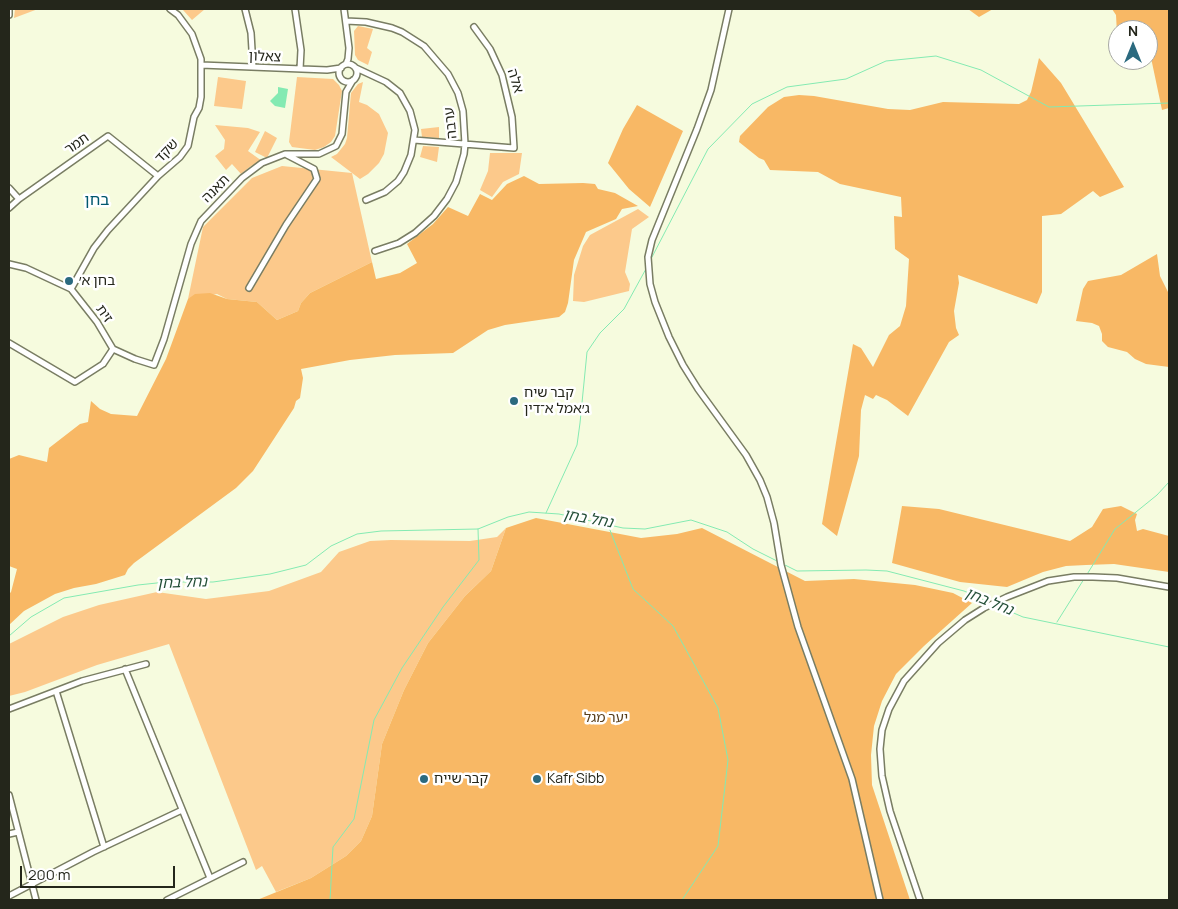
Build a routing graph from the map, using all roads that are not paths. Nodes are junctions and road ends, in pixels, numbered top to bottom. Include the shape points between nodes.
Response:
1 (9, 9) edge
2 (170, 9) edge
3 (245, 9) edge
4 (295, 9) edge
5 (344, 9) edge
6 (729, 9) edge
7 (9, 15) edge
8 (346, 21) junction
9 (474, 27) dead end
10 (349, 54) junction
11 (201, 65) junction
12 (344, 66) junction
13 (253, 67) junction
14 (355, 67) junction
15 (300, 69) junction
16 (327, 70) junction
17 (342, 77) junction
18 (374, 77) junction
19 (354, 80) junction
20 (346, 92) junction
21 (414, 140) junction
22 (465, 144) junction
23 (285, 154) junction
24 (158, 176) junction
25 (9, 188) edge
26 (19, 199) junction
27 (366, 200) dead end
28 (9, 208) edge
29 (375, 252) dead end
30 (9, 264) edge
31 (249, 288) dead end
32 (71, 289) junction
33 (9, 343) edge
34 (113, 349) junction
35 (1169, 587) edge
36 (146, 664) dead end
37 (125, 669) junction
38 (56, 691) junction
39 (9, 709) edge
40 (9, 795) edge
41 (182, 810) junction
42 (18, 832) junction
43 (9, 834) edge
44 (104, 847) junction
45 (243, 862) dead end
46 (210, 878) junction
47 (32, 885) junction
48 (9, 896) edge
49 (36, 900) edge
50 (167, 900) edge
51 (880, 900) edge
52 (920, 900) edge

1 - 7 street
2 - 11 street, שקד via 192,34
3 - 13 street via 251,33
4 - 15 street via 301,50
5 - 8 street
6 - 51 street via 711,90 652,240 648,257 650,284 683,365 746,455 767,497 798,627 852,779
8 - 10 street
8 - 22 street, ערבה via 378,24 402,32 434,56 458,93 463,111
9 - 22 street, אלה via 490,49 502,75 512,117 514,148
10 - 12 street
10 - 14 street
11 - 13 street, צאלון
11 - 24 street, שקד via 202,97 188,146
12 - 14 street
12 - 16 street, צאלון
12 - 17 street
13 - 15 street, צאלון
14 - 18 street
14 - 19 street via 357,74
15 - 16 street, צאלון
16 - 17 street, צאלון
17 - 19 street
17 - 20 street, תאנה
18 - 19 street
18 - 21 street via 393,87 406,102 413,120
19 - 20 street, תאנה
20 - 23 street, תאנה via 342,134 336,146 319,154
21 - 22 street
21 - 27 street via 408,165 398,181 385,192
22 - 29 street, ערבה via 456,182 442,207 425,226 408,238
23 - 31 street via 314,169 317,179
23 - 34 street, תאנה via 249,172 201,221 154,365
24 - 26 street, תמר via 108,136
24 - 32 street, שקד via 100,240
25 - 26 street
26 - 28 street, תמר
30 - 32 street, זית via 26,268
32 - 34 street, זית
33 - 34 street via 75,382 103,364
35 - 52 street via 1117,578 1074,577 1048,581 1007,597 965,620 938,643 904,681 889,709 880,749 890,811
36 - 37 street
37 - 38 street
37 - 41 street
38 - 39 street
38 - 44 street
40 - 42 street
41 - 44 street
41 - 46 street
42 - 43 street
42 - 47 street
44 - 47 street
45 - 46 street
46 - 50 street
47 - 48 street
47 - 49 street

